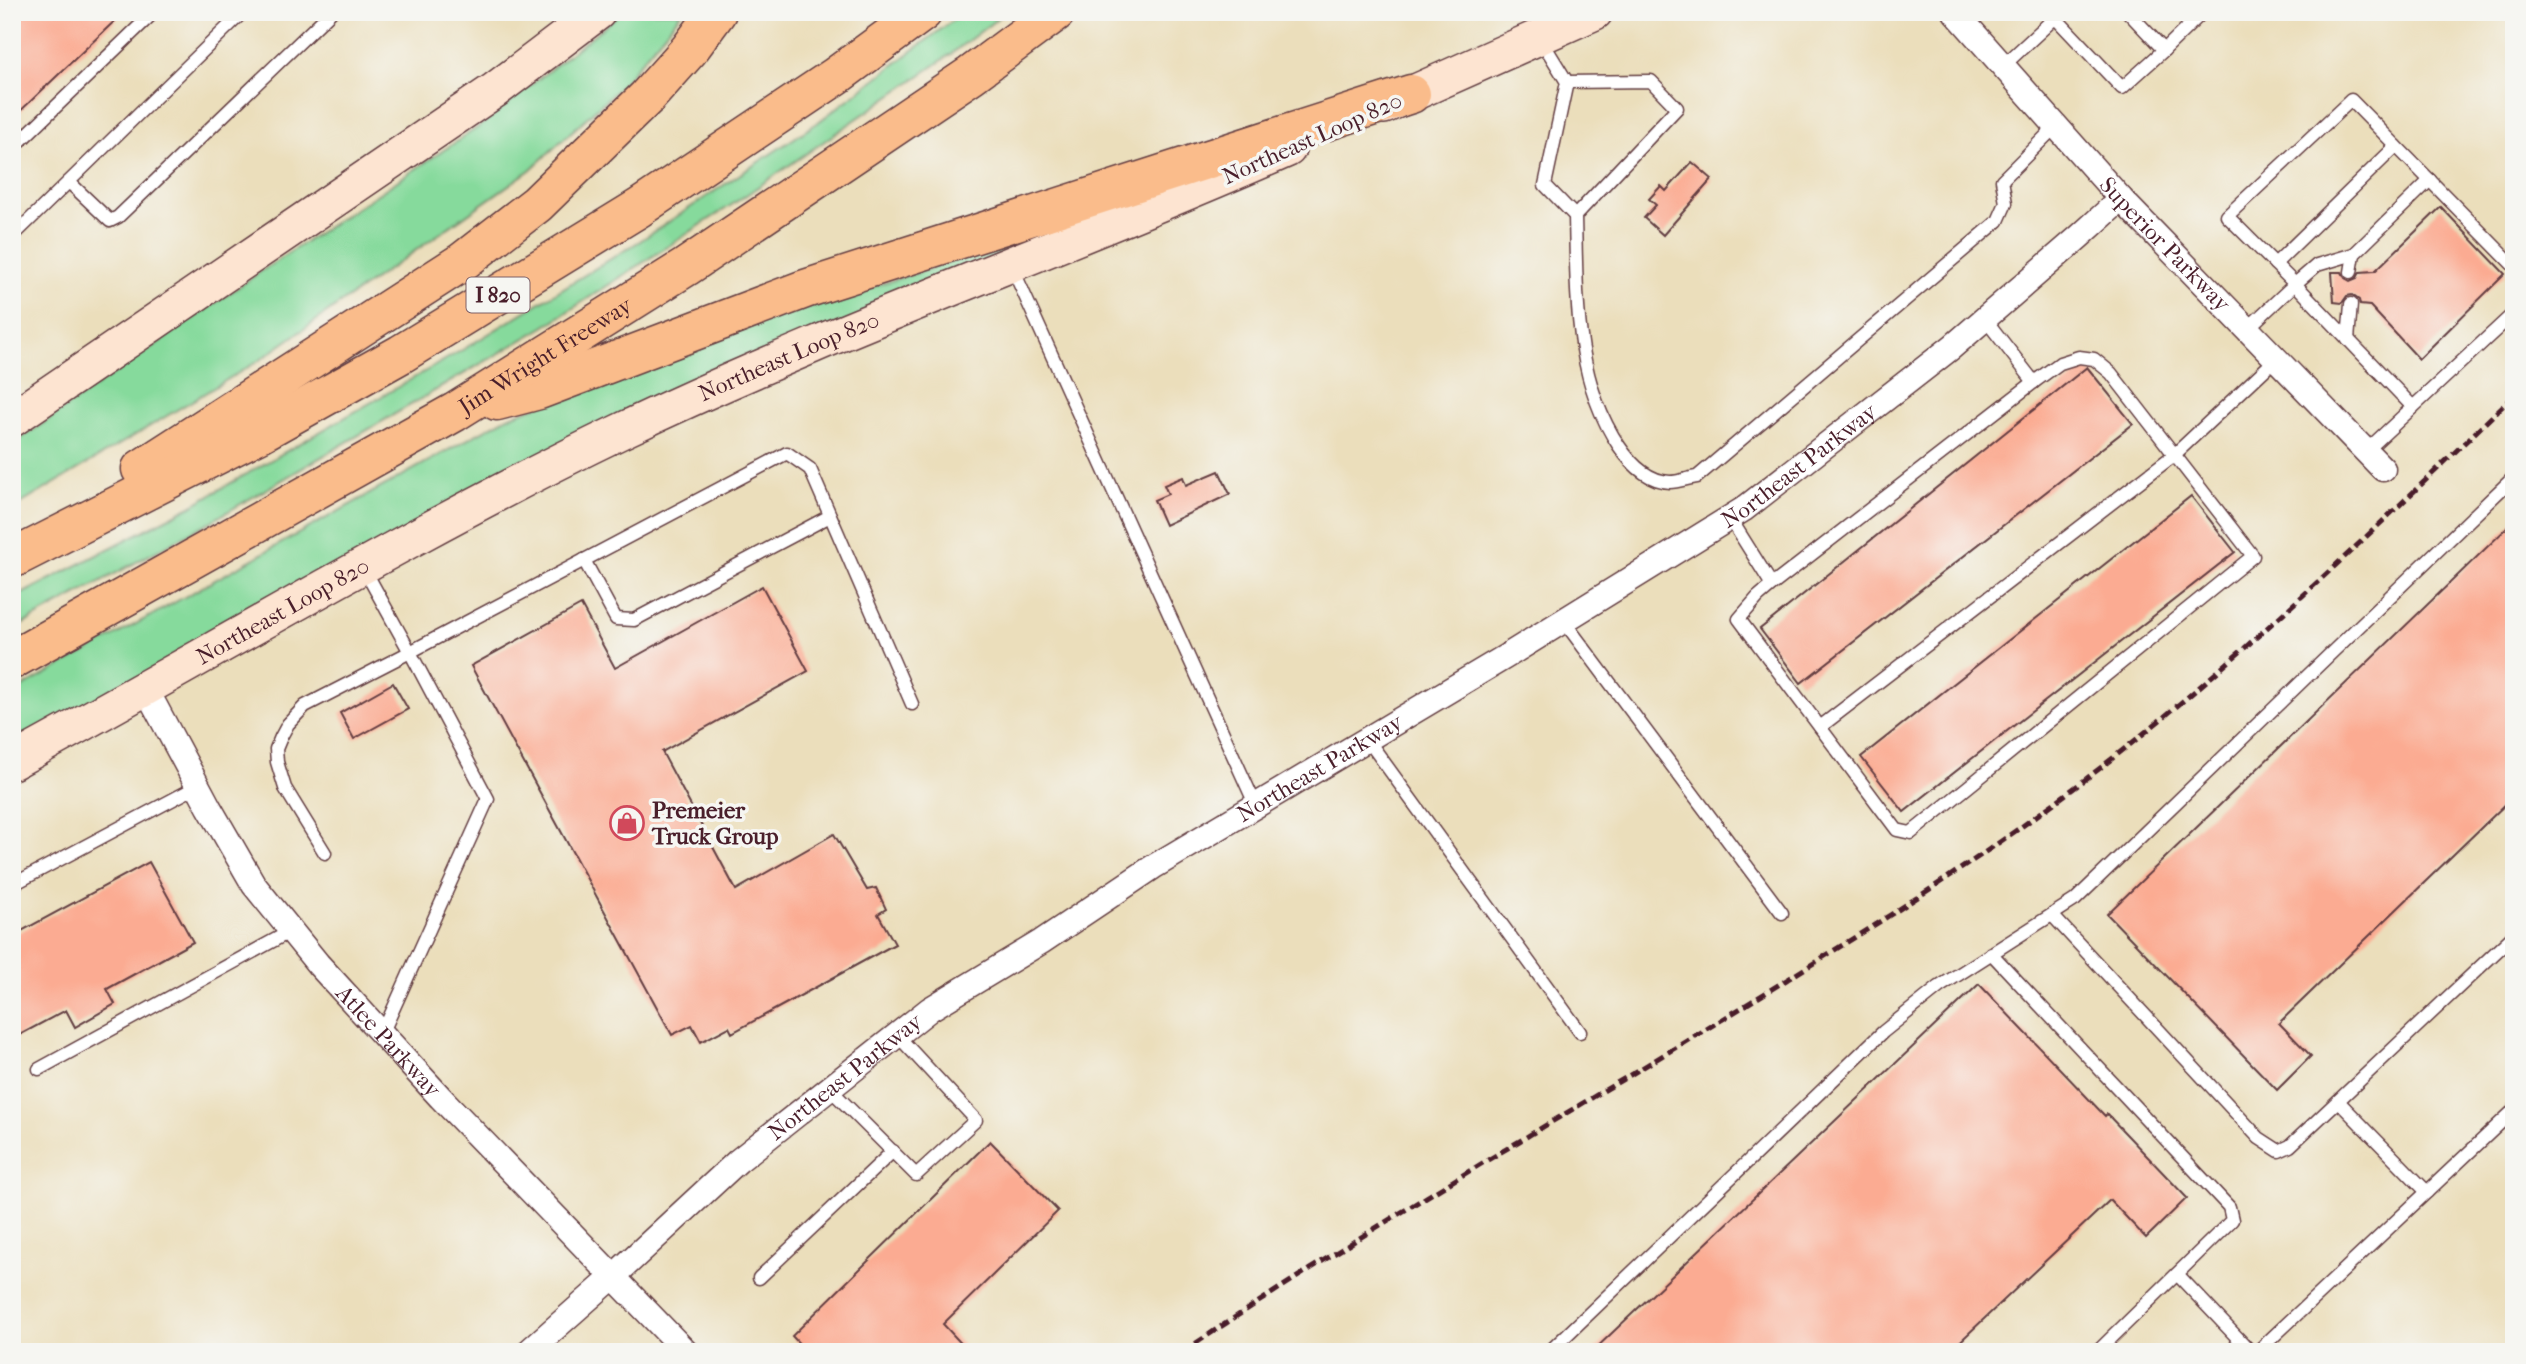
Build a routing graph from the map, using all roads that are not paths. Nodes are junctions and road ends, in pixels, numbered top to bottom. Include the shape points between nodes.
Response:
1 (153, 12) edge
2 (243, 12) edge
3 (331, 12) edge
4 (598, 12) edge
5 (717, 12) edge
6 (923, 12) edge
7 (1056, 12) edge
8 (1595, 12) edge
9 (1955, 12) edge
10 (2128, 12) edge
11 (2203, 12) edge
12 (2056, 14) edge
13 (1539, 38) junction
14 (2164, 50) junction
15 (2003, 66) junction
16 (1567, 82) junction
17 (1411, 94) junction
18 (2056, 126) junction
19 (2396, 146) junction
20 (12, 149) edge
21 (2430, 180) junction
22 (69, 182) junction
23 (2120, 199) junction
24 (1575, 216) junction
25 (12, 237) edge
26 (2354, 254) junction
27 (1011, 264) junction
28 (2274, 264) junction
29 (2514, 266) edge
30 (2351, 272) dead end
31 (2295, 284) junction
32 (2351, 304) dead end
33 (2514, 313) edge
34 (1985, 319) junction
35 (2247, 329) junction
36 (2348, 340) junction
37 (2276, 359) junction
38 (2034, 382) junction
39 (2413, 407) junction
40 (455, 412) junction
41 (12, 419) edge
42 (2174, 455) junction
43 (2375, 460) joint
44 (2514, 477) edge
45 (830, 516) junction
46 (1730, 518) junction
47 (50, 538) junction
48 (12, 559) edge
49 (584, 560) junction
50 (363, 567) junction
51 (1772, 585) junction
52 (1563, 620) junction
53 (410, 652) junction
54 (12, 660) edge
55 (146, 689) junction
56 (912, 704) dead end
57 (1820, 727) junction
58 (1367, 739) junction
59 (12, 762) edge
60 (198, 786) junction
61 (1255, 806) junction
62 (324, 853) dead end
63 (12, 885) edge
64 (1782, 913) dead end
65 (2052, 915) junction
66 (291, 931) junction
67 (2514, 935) edge
68 (1991, 953) junction
69 (1580, 1032) dead end
70 (382, 1034) junction
71 (897, 1035) junction
72 (39, 1069) dead end
73 (828, 1088) junction
74 (2338, 1101) junction
75 (2514, 1110) edge
76 (892, 1152) junction
77 (2427, 1192) junction
78 (2177, 1274) junction
79 (614, 1276) junction
80 (759, 1278) dead end
81 (528, 1352) edge
82 (686, 1352) edge
83 (1549, 1352) edge
84 (2097, 1352) edge
85 (2251, 1352) edge
86 (2257, 1352) edge

1 - 20 lane
2 - 22 lane
3 - 22 lane via 118,217 110,221
4 - 41 main road via 495,90
5 - 47 highway via 647,97 537,204 450,269 118,483
6 - 47 highway, I 820 via 639,208 401,354 260,433
7 - 40 highway, Jim Wright Freeway via 686,268
8 - 13 main road, Northeast Loop 820
9 - 15 street, Superior Parkway
10 - 14 lane
11 - 14 lane
12 - 14 lane via 2122,88
12 - 15 lane
13 - 16 lane
13 - 17 main road, Northeast Loop 820
15 - 18 street, Superior Parkway
16 - 24 lane via 1545,185
16 - 24 lane via 1651,82 1677,108
17 - 27 main road, Northeast Loop 820 via 1177,198
17 - 40 highway via 805,289 539,390
18 - 23 street, Superior Parkway
18 - 24 lane via 2002,180 2006,203 1998,221 1697,477 1670,482 1646,475 1630,463 1608,430 1592,394 1581,349
19 - 21 lane
19 - 28 lane
19 - 28 lane via 2351,100 2227,216
21 - 26 lane
21 - 29 lane
22 - 25 lane
23 - 34 street, Northeast Parkway
23 - 35 street, Superior Parkway
26 - 30 lane
26 - 31 lane via 2317,265
27 - 50 main road, Northeast Loop 820 via 821,340 619,433
27 - 61 lane
28 - 31 lane
31 - 35 lane
31 - 36 lane
32 - 36 lane
33 - 39 lane
34 - 38 lane
34 - 46 street, Northeast Parkway
35 - 37 street, Superior Parkway
36 - 39 lane
37 - 42 lane
37 - 43 street, Superior Parkway
38 - 42 lane via 2060,363 2079,356 2094,359 2111,373
38 - 51 lane
39 - 43 lane
40 - 54 highway, Jim Wright Freeway
42 - 57 lane
42 - 57 lane via 2253,556 1911,833 1897,830
44 - 65 lane via 2075,900
45 - 49 lane via 634,620 616,618
45 - 49 lane via 810,469 787,453
45 - 56 lane
46 - 51 lane
46 - 52 street, Northeast Parkway
47 - 48 highway, I 820
49 - 53 lane
50 - 53 lane
50 - 55 main road, Northeast Loop 820
51 - 57 lane via 1739,619
52 - 58 street, Northeast Parkway
52 - 64 lane
53 - 62 lane via 305,706 281,737 277,762 285,788
53 - 70 lane via 488,799
55 - 59 main road, Northeast Loop 820
55 - 60 street, Atlee Parkway
58 - 61 street, Northeast Parkway
58 - 69 lane
60 - 63 lane
60 - 66 street, Atlee Parkway via 254,885
61 - 71 street, Northeast Parkway via 930,1009
65 - 68 lane
65 - 74 lane via 2259,1138 2279,1151 2290,1146
66 - 70 street, Atlee Parkway
66 - 72 lane
67 - 74 lane
68 - 78 lane via 2229,1207 2232,1220
68 - 83 lane via 1883,1032
70 - 79 street, Atlee Parkway
71 - 73 street, Northeast Parkway
71 - 76 lane via 976,1120 916,1175
73 - 76 lane
73 - 79 street, Northeast Parkway via 738,1161
74 - 77 lane
75 - 77 lane
76 - 80 lane
77 - 86 lane
78 - 84 lane
78 - 85 lane
79 - 81 street, Northeast Parkway
79 - 82 street, Atlee Parkway

